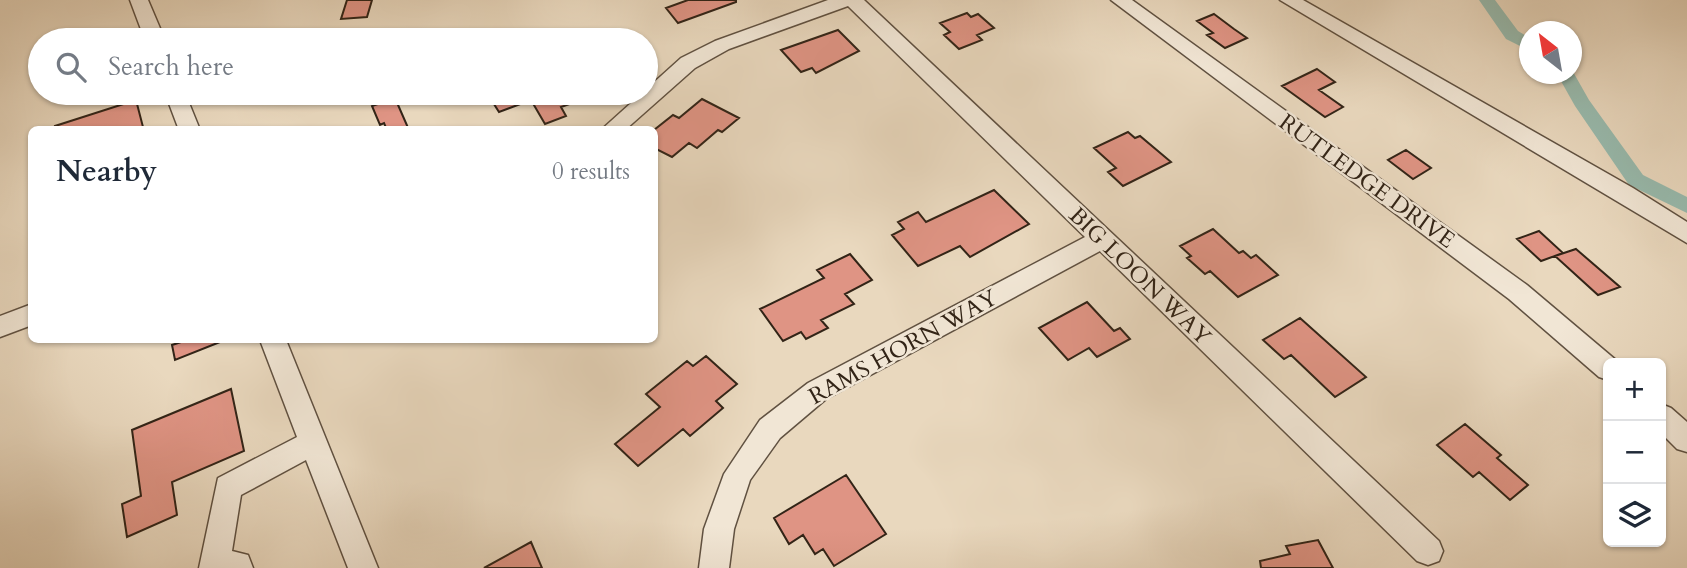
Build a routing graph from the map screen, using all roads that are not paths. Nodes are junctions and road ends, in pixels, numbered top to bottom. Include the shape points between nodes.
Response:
1 (139, 0) edge
2 (846, 0) edge
3 (853, 0) edge
4 (1120, 0) edge
5 (1289, 0) edge
6 (150, 28) edge
7 (658, 89) edge
8 (180, 105) edge
9 (640, 105) edge
10 (188, 126) edge
11 (616, 126) edge
12 (1687, 234) edge
13 (1102, 239) junction
14 (28, 316) edge
15 (0, 327) edge
16 (273, 343) edge
17 (1603, 365) edge
18 (1666, 421) edge
19 (1687, 440) edge
20 (313, 443) junction
21 (1428, 551) dead end
22 (215, 568) edge
23 (225, 568) edge
24 (238, 568) edge
25 (363, 568) edge
26 (714, 568) edge

1 - 6 street
2 - 7 street via 722,45 688,63
3 - 13 street, BIG LOON WAY
4 - 17 street, RUTLEDGE DRIVE via 1518,292
5 - 12 street
8 - 10 street
9 - 11 street
13 - 21 street, BIG LOON WAY
13 - 26 street, RAMS HORN WAY via 817,391 770,429 738,474 719,529
14 - 15 street
16 - 20 street
18 - 19 street
20 - 22 street via 228,487
20 - 25 street
23 - 24 street

